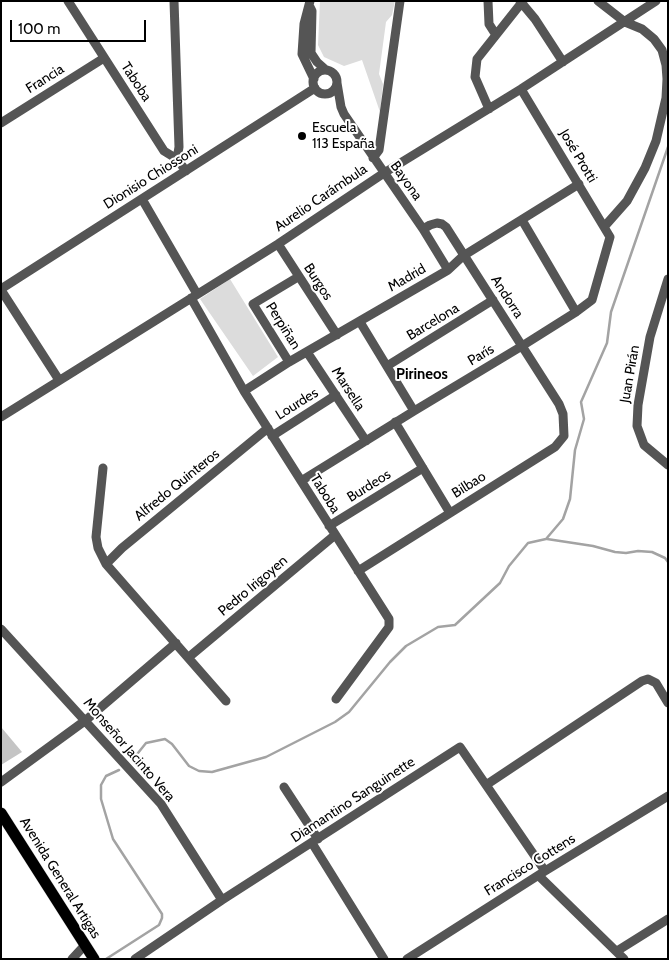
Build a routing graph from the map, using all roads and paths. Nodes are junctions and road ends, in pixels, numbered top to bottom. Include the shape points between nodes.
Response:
1 (68, 1) edge
2 (174, 1) edge
3 (400, 1) edge
4 (488, 1) edge
5 (598, 1) edge
6 (656, 1) edge
7 (521, 2) edge
8 (310, 3) edge
9 (625, 22) junction
10 (496, 35) junction
11 (104, 58) junction
12 (564, 62) junction
13 (326, 70) junction
14 (337, 83) junction
15 (314, 84) junction
16 (522, 89) junction
17 (324, 94) junction
18 (341, 107) junction
19 (489, 109) junction
20 (1, 123) edge
21 (373, 158) junction
22 (177, 159) junction
23 (186, 171) junction
24 (384, 173) junction
25 (579, 184) junction
26 (142, 199) junction
27 (522, 220) junction
28 (604, 227) junction
29 (423, 229) junction
30 (610, 237) joint
31 (278, 244) junction
32 (463, 256) junction
33 (448, 270) junction
34 (298, 277) junction
35 (668, 279) edge
36 (1, 290) edge
37 (194, 296) junction
38 (493, 300) junction
39 (576, 312) junction
40 (360, 322) junction
41 (336, 335) junction
42 (522, 346) junction
43 (307, 352) junction
44 (289, 362) junction
45 (387, 366) junction
46 (59, 380) junction
47 (244, 391) junction
48 (336, 395) junction
49 (559, 404) joint
50 (414, 410) junction
51 (1, 417) edge
52 (395, 422) junction
53 (270, 432) junction
54 (366, 441) junction
55 (668, 465) edge
56 (103, 468) dead end
57 (423, 468) junction
58 (301, 481) junction
59 (450, 513) junction
60 (329, 526) junction
61 (335, 535) junction
62 (106, 564) junction
63 (358, 571) junction
64 (1, 629) edge
65 (176, 643) junction
66 (189, 657) junction
67 (336, 699) dead end
68 (226, 701) dead end
69 (668, 703) edge
70 (86, 720) junction
71 (1, 782) edge
72 (486, 785) junction
73 (284, 787) dead end
74 (668, 796) edge
75 (1, 813) edge
76 (315, 841) junction
77 (542, 873) junction
78 (222, 900) junction
79 (668, 919) edge
80 (85, 946) junction
81 (616, 951) junction
82 (94, 958) edge
83 (72, 959) edge
84 (135, 959) edge
85 (384, 959) edge
86 (407, 959) edge
87 (624, 959) edge

1 - 11 street, Taboba
2 - 22 street
3 - 21 street via 379,150
4 - 10 street via 489,24
5 - 9 street
6 - 9 street, Aurelio Carámbula
7 - 10 street
7 - 12 street
8 - 13 street via 310,48 312,56
8 - 15 street via 306,10 302,54
9 - 12 street, Aurelio Carámbula
9 - 28 street via 642,29 662,50 666,65 666,98 656,141 645,168 627,201
10 - 19 street via 477,60 475,68 475,77
11 - 20 street, Francia
11 - 22 street, Taboba via 164,151
12 - 16 street, Aurelio Carámbula
13 - 14 street via 333,73
13 - 15 street via 317,74
14 - 17 street via 334,90
14 - 18 street, Bayona
15 - 17 street
15 - 23 street, Dionisio Chiossoni
16 - 19 street, Aurelio Carámbula
16 - 25 street, José Protti
17 - 18 street, Bayona
18 - 21 street, Bayona
19 - 24 street, Aurelio Carámbula
21 - 24 street, Bayona
22 - 23 street, Taboba
23 - 26 street, Dionisio Chiossoni
24 - 29 street, Bayona
24 - 31 street, Aurelio Carámbula
25 - 27 street, Madrid
25 - 28 street, José Protti
26 - 36 street, Dionisio Chiossoni
26 - 37 street, Taboba
27 - 32 street, Madrid
27 - 39 street
28 - 30 street, José Protti
29 - 32 street, Andorra via 442,224
29 - 33 street, Bayona
30 - 39 street, París via 592,300
31 - 34 street, Burgos
31 - 37 street, Aurelio Carámbula
32 - 33 street, Madrid
32 - 38 street, Andorra
33 - 40 street, Madrid
34 - 41 street, Burgos
34 - 44 street, Perpiñan via 253,304
35 - 55 street, Juan Pirán via 650,337 637,426 644,445
36 - 46 street
37 - 46 street, Aurelio Carámbula
37 - 47 street, Taboba
38 - 42 street, Andorra
38 - 45 street, Barcelona
39 - 42 street, París
40 - 41 street, Madrid
40 - 45 street
41 - 43 street, Madrid
42 - 49 street, Andorra
42 - 50 street, París
43 - 44 street, Madrid
43 - 48 street, Marsella
44 - 47 street, Madrid
45 - 50 street
46 - 51 street, Aurelio Carámbula
47 - 53 street, Taboba
48 - 53 street, Lourdes
48 - 54 street, Marsella
49 - 59 street, Bilbao via 564,436 556,447
50 - 52 street, París
52 - 54 street, París
52 - 57 street
53 - 58 street, Taboba
53 - 62 street, Alfredo Quinteros
54 - 58 street, París
56 - 62 street via 96,537
57 - 59 street
57 - 60 street, Burdeos
58 - 60 street, Taboba
59 - 63 street, Bilbao
60 - 61 street, Taboba
61 - 63 street, Taboba
61 - 66 street, Pedro Irigoyen
62 - 65 street
63 - 67 street, Taboba via 389,619 389,628
64 - 70 street, Monseñor Jacinto Vera
65 - 66 street
65 - 70 street
66 - 68 street
69 - 72 street via 656,683 648,679 642,681
70 - 71 street
70 - 78 street, Monseñor Jacinto Vera via 161,804
72 - 76 street, Diamantino Sanguinette via 460,747
72 - 77 street, Diamantino Sanguinette
73 - 76 street
74 - 77 street, Francisco Cottens
75 - 80 main road, Avenida General Artigas
76 - 78 street, Diamantino Sanguinette
76 - 85 street
77 - 81 street, Diamantino Sanguinette
77 - 86 street, Francisco Cottens
78 - 84 street, Diamantino Sanguinette
79 - 81 street
80 - 82 main road, Avenida General Artigas
80 - 83 street
81 - 87 street, Diamantino Sanguinette

